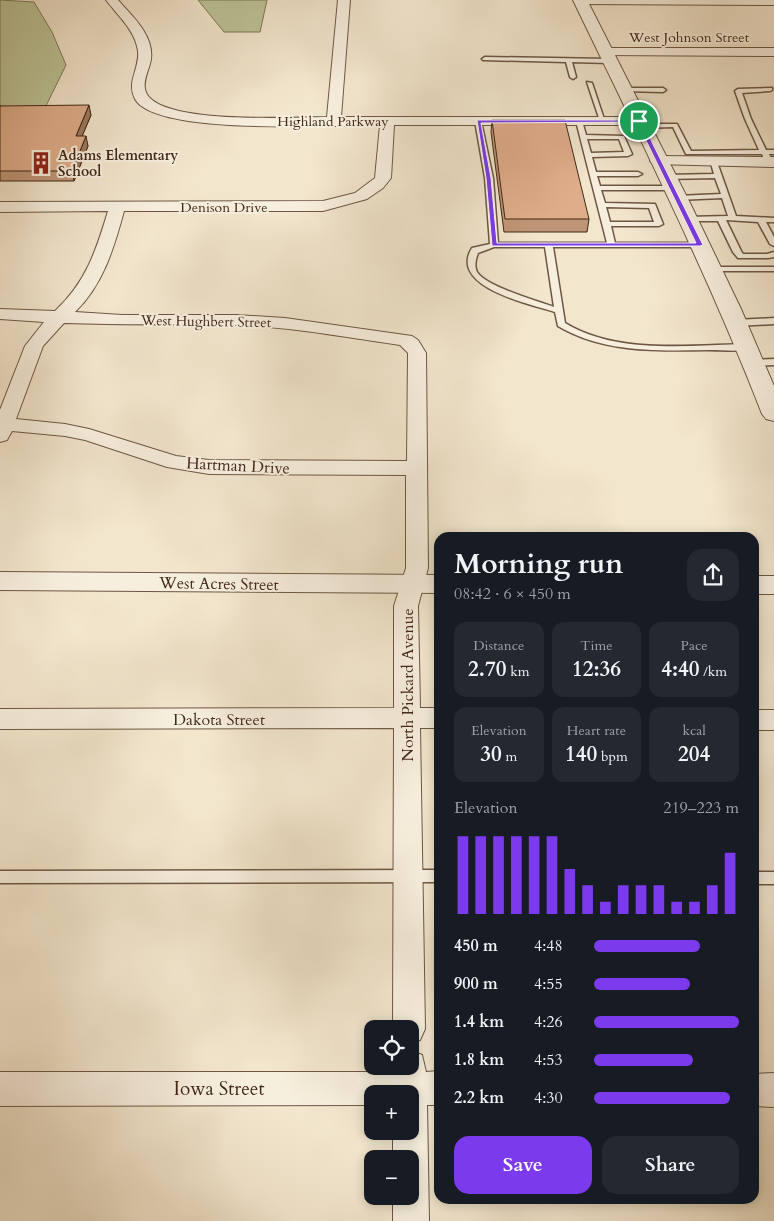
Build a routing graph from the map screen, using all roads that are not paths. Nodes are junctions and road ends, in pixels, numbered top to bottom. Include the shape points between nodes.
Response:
1 (112, 0) edge
2 (344, 0) edge
3 (580, 0) edge
4 (774, 1) edge
5 (774, 52) edge
6 (607, 56) junction
7 (485, 59) dead end
8 (569, 61) junction
9 (573, 77) dead end
10 (589, 83) dead end
11 (770, 89) dead end
12 (624, 90) junction
13 (663, 90) dead end
14 (334, 121) junction
15 (387, 121) junction
16 (478, 121) junction
17 (578, 121) junction
18 (603, 121) junction
19 (640, 123) junction
20 (583, 137) junction
21 (588, 154) junction
22 (770, 157) edge
23 (715, 169) junction
24 (593, 174) junction
25 (638, 174) dead end
26 (668, 181) junction
27 (597, 188) junction
28 (724, 196) junction
29 (602, 205) junction
30 (0, 207) edge
31 (117, 207) junction
32 (721, 218) junction
33 (733, 218) junction
34 (687, 219) junction
35 (761, 220) junction
36 (774, 220) edge
37 (606, 224) junction
38 (494, 244) junction
39 (549, 244) junction
40 (774, 244) edge
41 (612, 245) junction
42 (700, 245) junction
43 (774, 254) edge
44 (711, 269) junction
45 (774, 269) edge
46 (559, 311) junction
47 (0, 314) edge
48 (60, 316) junction
49 (774, 321) edge
50 (736, 323) junction
51 (410, 344) joint
52 (758, 357) edge
53 (774, 414) edge
54 (2, 430) edge
55 (416, 468) junction
56 (0, 581) edge
57 (413, 584) junction
58 (434, 584) edge
59 (759, 585) edge
60 (774, 585) edge
61 (407, 718) junction
62 (434, 718) edge
63 (0, 719) edge
64 (759, 720) edge
65 (774, 720) edge
66 (408, 876) junction
67 (434, 876) edge
68 (0, 877) edge
69 (759, 878) edge
70 (774, 878) edge
71 (410, 1020) edge
72 (420, 1081) edge
73 (0, 1089) edge
74 (759, 1090) edge
75 (774, 1090) edge
76 (412, 1221) edge

1 - 14 street, Highland Parkway via 139,33 145,56 138,90 151,106 202,120
2 - 14 street
3 - 4 street
3 - 6 street
5 - 6 street, West Johnson Street
6 - 8 lane
6 - 12 street
7 - 8 lane
8 - 9 lane
10 - 18 lane
11 - 22 lane via 738,91 748,119
12 - 13 lane
12 - 19 street
14 - 15 street, Highland Parkway
15 - 16 street, Highland Parkway
15 - 31 street, Denison Drive via 383,178 370,191 349,201 296,208
16 - 17 street, Highland Parkway
16 - 38 lane via 489,178
17 - 18 street, Highland Parkway
17 - 20 lane
18 - 19 street, Highland Parkway
19 - 22 lane via 675,125 688,153
19 - 26 street
20 - 21 lane
20 - 21 lane via 622,137 628,154
21 - 24 lane
22 - 23 street
23 - 26 street
23 - 28 lane
24 - 25 lane
24 - 27 lane
26 - 27 lane
26 - 28 lane
26 - 34 street
27 - 29 lane
28 - 33 lane
29 - 37 lane
29 - 37 lane via 652,206 659,224
30 - 31 street, Denison Drive
31 - 48 street via 95,273 76,301
32 - 33 lane
32 - 34 lane
32 - 43 lane via 741,256
33 - 35 lane
34 - 42 street
35 - 36 lane
35 - 40 lane
37 - 41 lane
38 - 39 lane
38 - 46 lane via 475,250 470,259 474,274 486,284
39 - 41 lane
39 - 46 lane
41 - 42 lane
42 - 44 street
44 - 45 lane
44 - 50 street
46 - 52 lane via 561,324 570,332 597,341
47 - 48 street, West Hughbert Street
48 - 51 street, West Hughbert Street via 285,322 394,338
48 - 54 street via 34,346
49 - 50 lane
50 - 52 street
51 - 55 street, North Pickard Avenue via 417,353
52 - 53 street
54 - 55 street, Hartman Drive via 65,430 89,434 174,462 209,467
55 - 57 street, North Pickard Avenue via 417,568
56 - 57 street, West Acres Street
57 - 58 street, West Acres Street
57 - 61 street, North Pickard Avenue via 406,606
59 - 60 street
61 - 62 street, Dakota Street
61 - 63 street, Dakota Street
61 - 66 street, North Pickard Avenue
64 - 65 street
66 - 67 lane
66 - 68 lane
66 - 71 street, North Pickard Avenue
69 - 70 lane
72 - 73 street, Iowa Street
72 - 76 street
74 - 75 street

